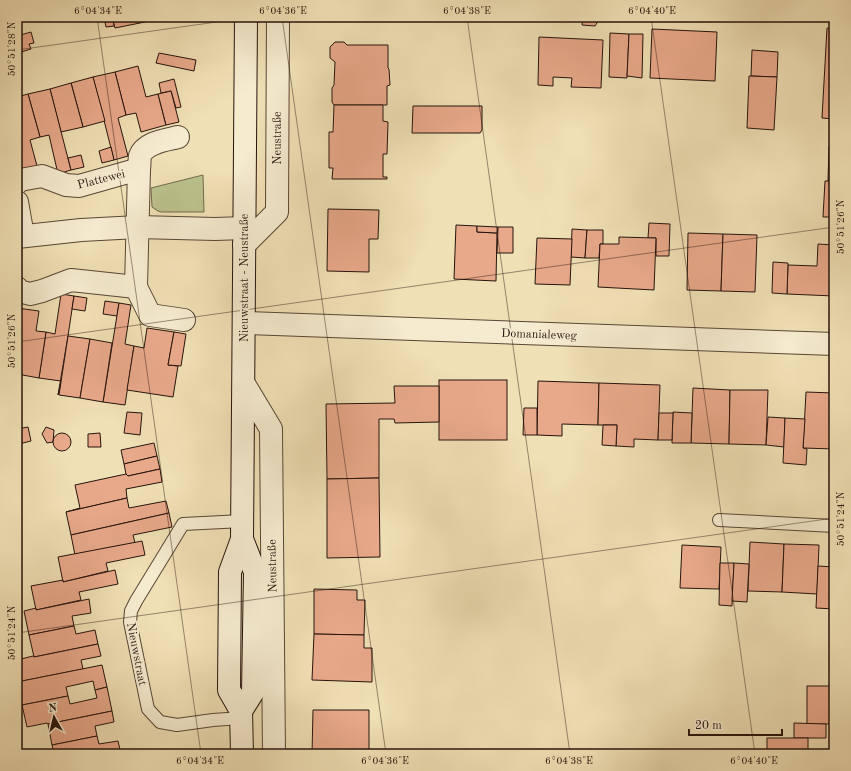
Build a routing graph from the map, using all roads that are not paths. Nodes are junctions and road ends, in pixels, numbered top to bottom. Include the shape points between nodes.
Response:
1 (246, 17) edge
2 (278, 17) edge
3 (178, 137) dead end
4 (139, 169) junction
5 (17, 183) edge
6 (17, 202) edge
7 (138, 226) junction
8 (20, 236) edge
9 (244, 236) junction
10 (136, 287) junction
11 (17, 288) edge
12 (184, 320) dead end
13 (244, 323) junction
14 (834, 344) edge
15 (244, 384) junction
16 (719, 520) dead end
17 (834, 526) edge
18 (242, 530) junction
19 (241, 714) junction
20 (242, 754) edge
21 (274, 754) edge

1 - 9 street, Nieuwstraat - Neustraße
2 - 9 street, Neustraße via 277,212
3 - 4 street, Plattewei via 145,148 140,156
4 - 5 street, Plattewei via 79,186 66,185 42,176 20,180
4 - 7 street, Plattewei
6 - 8 street
7 - 8 street
7 - 9 street via 215,229
7 - 10 street, Plattewei
9 - 13 street, Nieuwstraat - Neustraße
10 - 11 street via 71,280 30,294
10 - 12 street, Plattewei via 150,315
13 - 14 street, Domanialeweg
13 - 15 street, Nieuwstraat - Neustraße
15 - 18 street, Nieuwstraat - Neustraße
15 - 21 street, Neustraße via 271,429
16 - 17 lane
18 - 19 street via 230,572 229,690
18 - 19 lane, Nieuwstraat via 183,524 136,601 131,611 130,622 148,709 160,722 177,725
19 - 20 street

